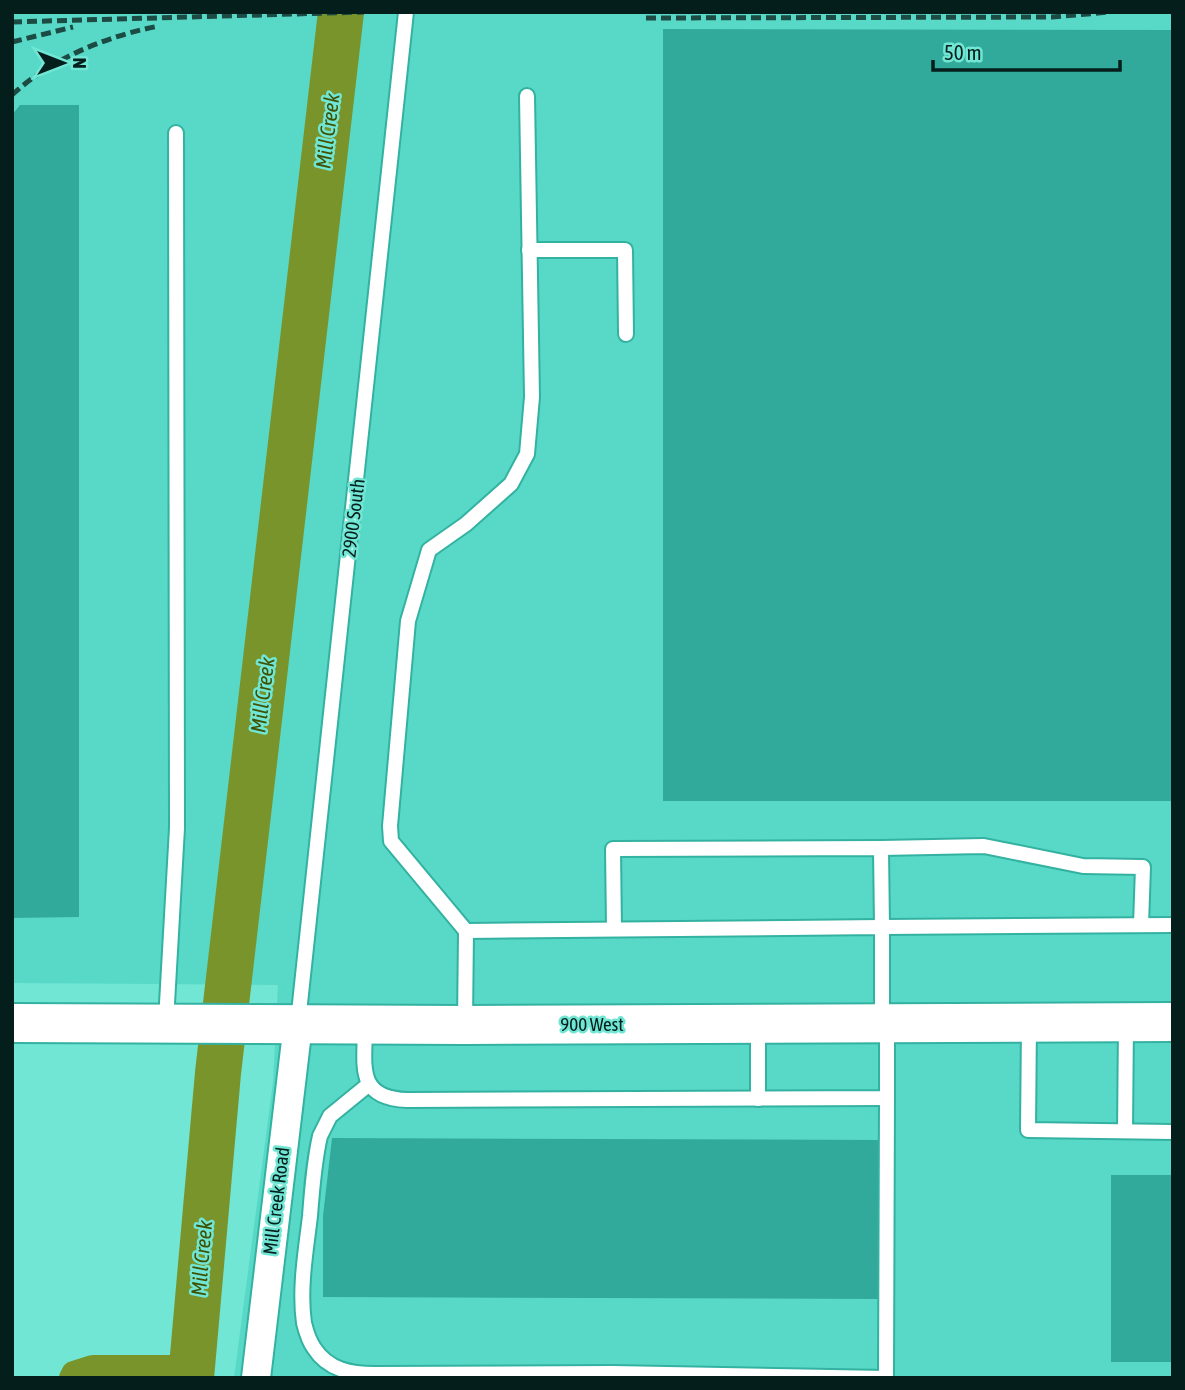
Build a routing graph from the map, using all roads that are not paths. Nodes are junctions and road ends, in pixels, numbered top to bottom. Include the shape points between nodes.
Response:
1 (406, 12) edge
2 (527, 96) dead end
3 (176, 133) dead end
4 (529, 250) junction
5 (626, 334) dead end
6 (881, 848) junction
7 (1141, 925) junction
8 (1173, 925) edge
9 (882, 927) junction
10 (614, 929) junction
11 (466, 931) junction
12 (1028, 1022) junction
13 (1126, 1022) junction
14 (1173, 1022) edge
15 (12, 1023) edge
16 (184, 1023) junction
17 (758, 1023) junction
18 (884, 1023) junction
19 (298, 1024) junction
20 (365, 1024) junction
21 (465, 1025) junction
22 (368, 1085) junction
23 (887, 1098) junction
24 (758, 1099) junction
25 (1125, 1131) junction
26 (1173, 1132) edge
27 (256, 1378) edge

1 - 19 lane, 2900 South
2 - 4 lane
3 - 16 lane via 177,828
4 - 5 lane via 625,250
4 - 11 lane via 532,397 527,454 511,484 429,550 408,621 391,841
6 - 7 lane via 984,846 1083,866 1143,867
6 - 9 lane
6 - 10 lane via 613,849
7 - 8 lane
7 - 9 lane
9 - 10 lane
9 - 18 lane
10 - 11 lane
11 - 21 lane
12 - 13 main road, 900 West
12 - 18 main road, 900 West
12 - 25 lane via 1028,1129
13 - 14 main road, 900 West
13 - 25 lane
15 - 16 main road, 900 West
16 - 19 main road, 900 West
17 - 18 main road, 900 West
17 - 21 main road, 900 West
17 - 24 lane
18 - 23 lane
19 - 20 main road, 900 West
19 - 27 street, Mill Creek Road
20 - 21 main road, 900 West
20 - 22 lane
22 - 23 lane via 330,1116 320,1136 304,1265 304,1324 314,1350 330,1365 375,1374 886,1378
22 - 24 lane via 384,1097 407,1100
23 - 24 lane
25 - 26 lane

